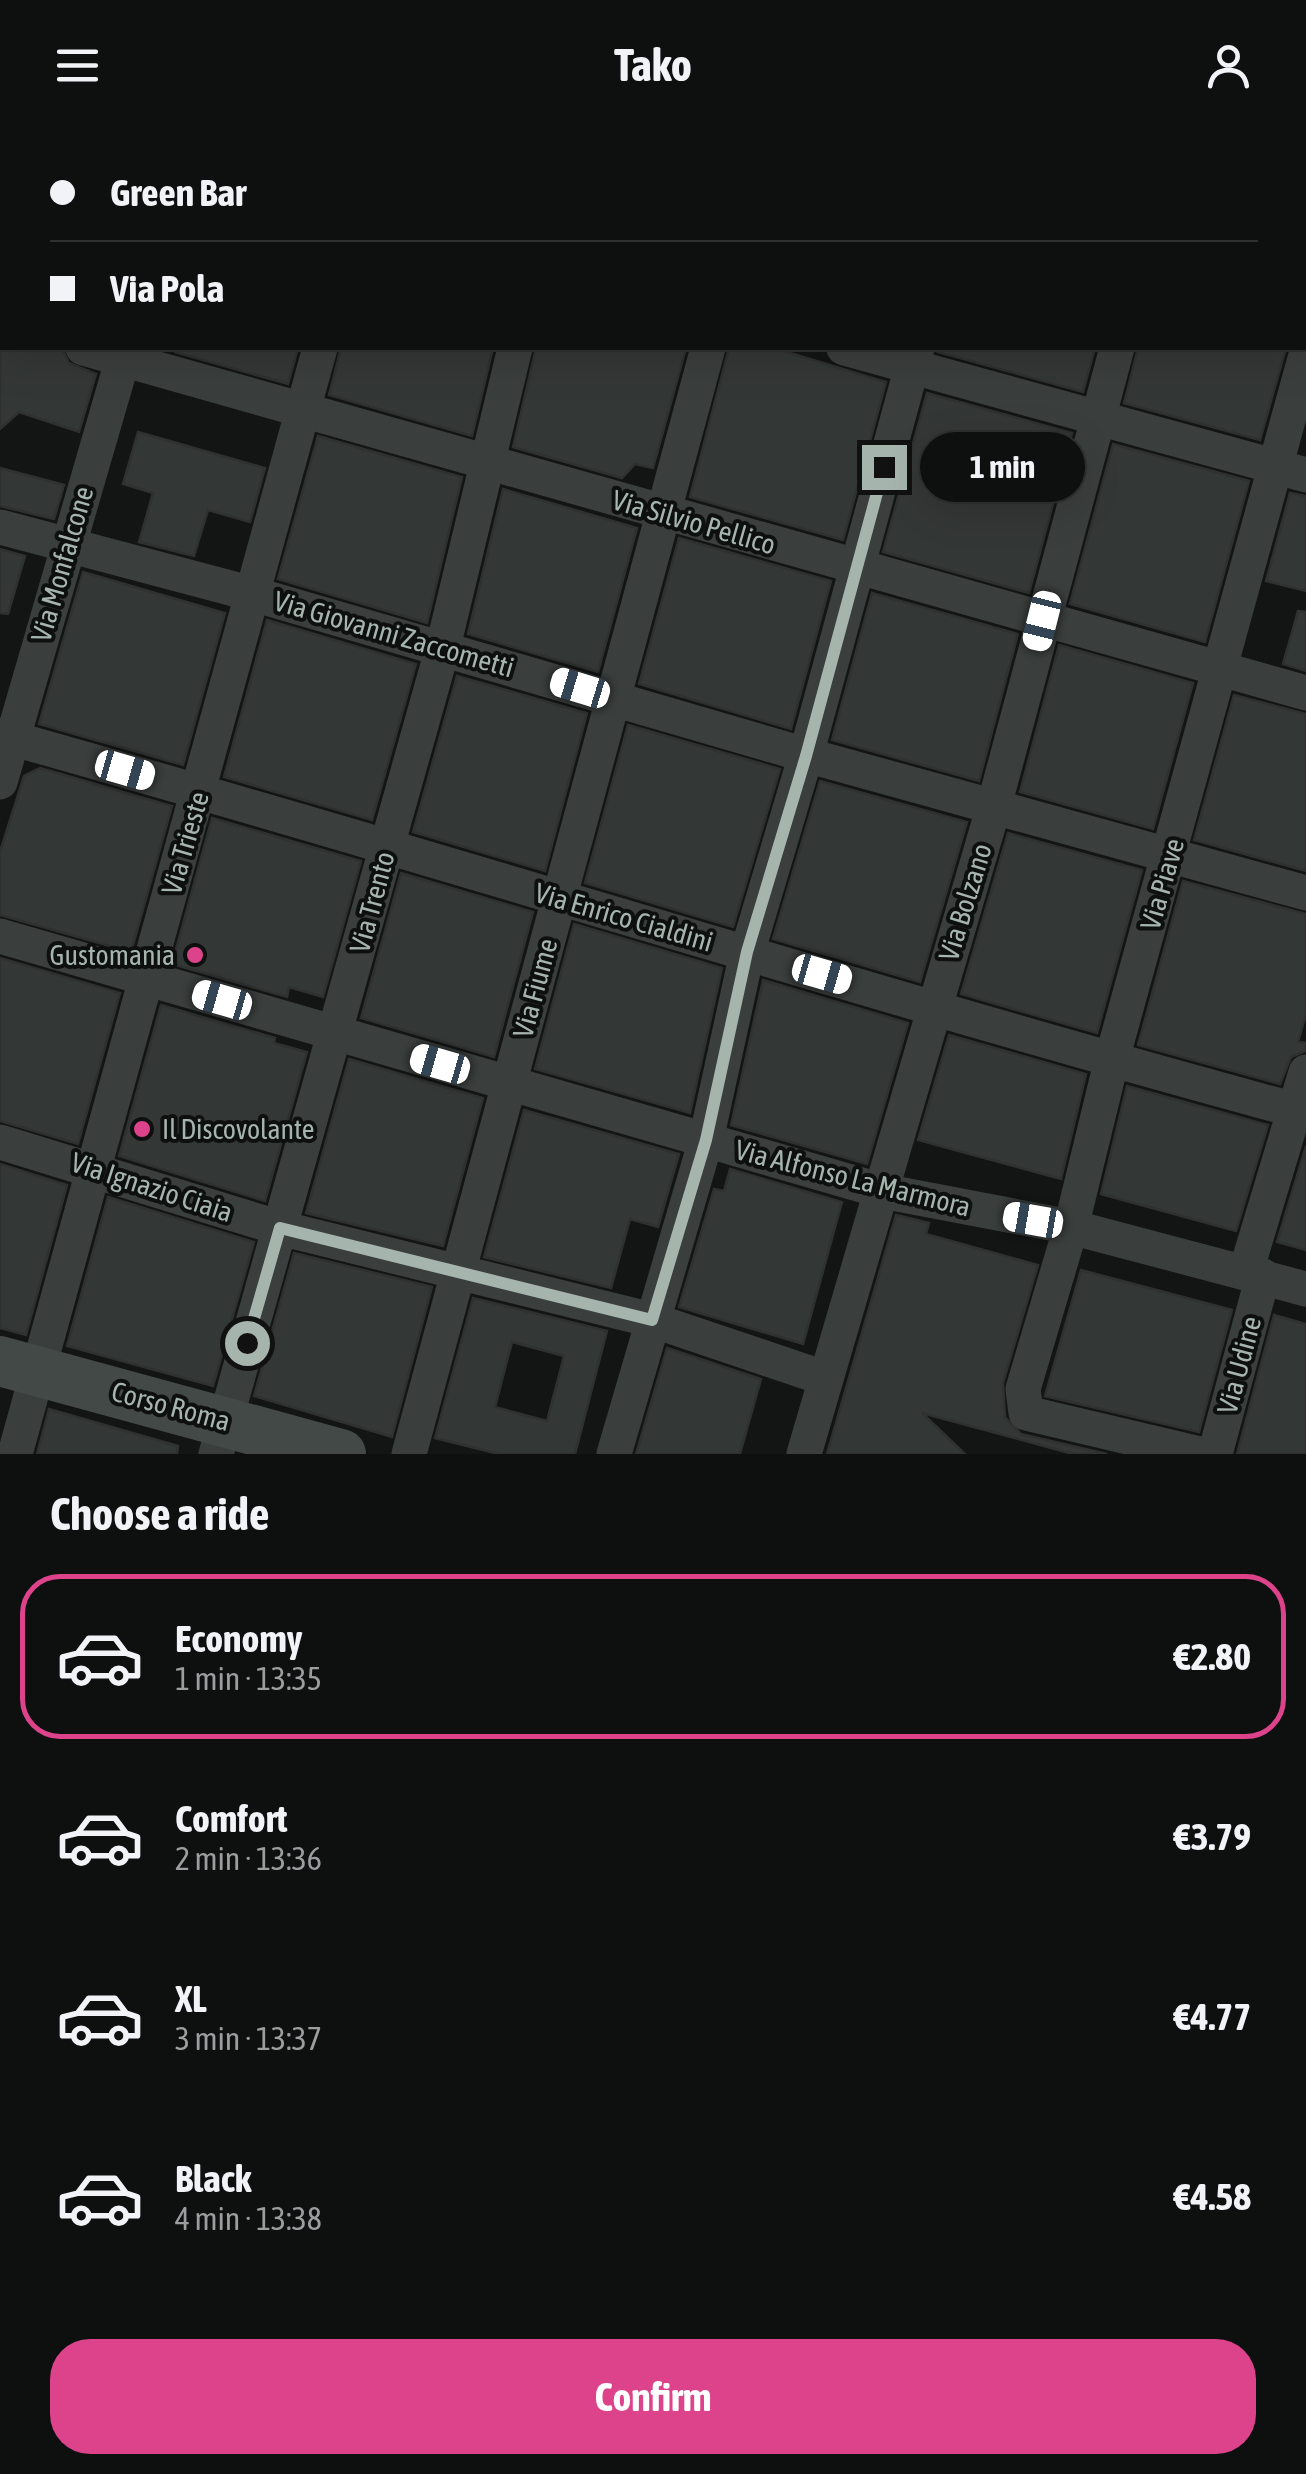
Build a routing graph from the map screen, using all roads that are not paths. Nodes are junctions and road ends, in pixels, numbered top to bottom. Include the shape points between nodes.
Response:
1 (319, 350) edge
2 (514, 350) edge
3 (707, 350) edge
4 (860, 350) edge
5 (1117, 350) edge
6 (124, 353) edge
7 (1306, 355) edge
8 (915, 357) edge
9 (304, 408) junction
10 (1097, 420) junction
11 (485, 464) junction
12 (1291, 471) edge
13 (662, 513) junction
14 (0, 527) edge
15 (65, 546) junction
16 (857, 568) junction
17 (253, 594) junction
18 (1042, 621) junction
19 (444, 648) junction
20 (1220, 670) junction
21 (1306, 693) edge
22 (614, 698) junction
23 (7, 737) edge
24 (806, 756) junction
25 (0, 782) edge
26 (200, 791) junction
27 (994, 806) junction
28 (388, 844) junction
29 (1171, 854) junction
30 (1306, 892) edge
31 (558, 899) junction
32 (0, 936) edge
33 (747, 952) junction
34 (146, 978) junction
35 (933, 1006) junction
36 (336, 1034) junction
37 (1112, 1058) junction
38 (1306, 1072) edge
39 (509, 1084) junction
40 (1300, 1112) edge
41 (706, 1140) junction
42 (0, 1142) edge
43 (94, 1167) junction
44 (882, 1191) junction
45 (1071, 1227) junction
46 (280, 1228) junction
47 (460, 1270) junction
48 (1255, 1274) junction
49 (1306, 1289) edge
50 (652, 1320) junction
51 (18, 1365) edge
52 (824, 1378) junction
53 (221, 1437) edge
54 (15, 1454) edge
55 (341, 1454) edge
56 (410, 1454) edge
57 (614, 1454) edge
58 (804, 1454) edge
59 (1200, 1454) edge
60 (1214, 1454) edge

1 - 9 street, Via Trieste
2 - 11 street, Via Trento
3 - 13 street, Via Fiume
4 - 8 street
5 - 10 street, Via Bolzano
6 - 9 street, Via Silvio Pellico
6 - 15 street, Via Monfalcone
7 - 12 street, Via Piave
8 - 10 street
8 - 16 street
9 - 11 street, Via Silvio Pellico
9 - 17 street, Via Trieste
10 - 12 street
10 - 18 street, Via Bolzano
11 - 13 street, Via Silvio Pellico
11 - 19 street, Via Trento
12 - 20 street, Via Piave
13 - 16 street, Via Silvio Pellico
13 - 22 street, Via Fiume
14 - 15 street, Via Giovanni Zaccometti
15 - 17 street, Via Giovanni Zaccometti
15 - 23 street, Via Monfalcone
16 - 18 street, Via Silvio Pellico
16 - 24 street
17 - 19 street, Via Giovanni Zaccometti
17 - 26 street, Via Trieste
18 - 20 street, Via Silvio Pellico
18 - 27 street, Via Bolzano
19 - 22 street, Via Giovanni Zaccometti
19 - 28 street, Via Trento
20 - 21 street, Via Silvio Pellico
20 - 29 street, Via Piave
22 - 24 street, Via Giovanni Zaccometti
22 - 31 street, Via Fiume
23 - 25 street, Via Monfalcone
23 - 26 street, Via Enrico Cialdini
24 - 27 street, Via Giovanni Zaccometti
24 - 33 street
26 - 28 street, Via Enrico Cialdini
26 - 34 street, Via Trieste
27 - 29 street, Via Giovanni Zaccometti
27 - 35 street, Via Bolzano
28 - 31 street, Via Enrico Cialdini
28 - 36 street, Via Trento
29 - 30 street, Via Giovanni Zaccometti
29 - 37 street, Via Piave
31 - 33 street, Via Enrico Cialdini
31 - 39 street, Via Fiume
32 - 34 street, Via Alfonso La Marmora
33 - 35 street, Via Enrico Cialdini
33 - 41 street
34 - 36 street, Via Alfonso La Marmora
34 - 43 street, Via Trieste
35 - 37 street, Via Enrico Cialdini
35 - 44 street, Via Bolzano
36 - 39 street, Via Alfonso La Marmora
36 - 46 street, Via Trento
37 - 40 street, Via Enrico Cialdini
37 - 45 street, Via Piave
38 - 40 street, Via Udine
39 - 41 street, Via Alfonso La Marmora
39 - 47 street, Via Fiume
40 - 48 street, Via Udine
41 - 44 street, Via Alfonso La Marmora
41 - 50 street
42 - 43 street, Via Ignazio Ciaia
43 - 46 street, Via Ignazio Ciaia
43 - 51 street, Via Trieste
44 - 45 street, Via Alfonso La Marmora
44 - 52 street, Via Bolzano
45 - 48 street, Via Alfonso La Marmora
45 - 59 street, Via Piave via 1022,1388 1026,1413
46 - 47 street, Via Ignazio Ciaia
46 - 53 street, Via Trento
47 - 50 street, Via Ignazio Ciaia
47 - 56 street, Via Fiume
48 - 49 street, Via Alfonso La Marmora
48 - 60 street, Via Udine
50 - 52 street, Via Ignazio Ciaia
50 - 57 street
51 - 53 street, Corso Roma
51 - 54 street, Via Trieste
52 - 58 street, Via Bolzano
53 - 55 street, Corso Roma

